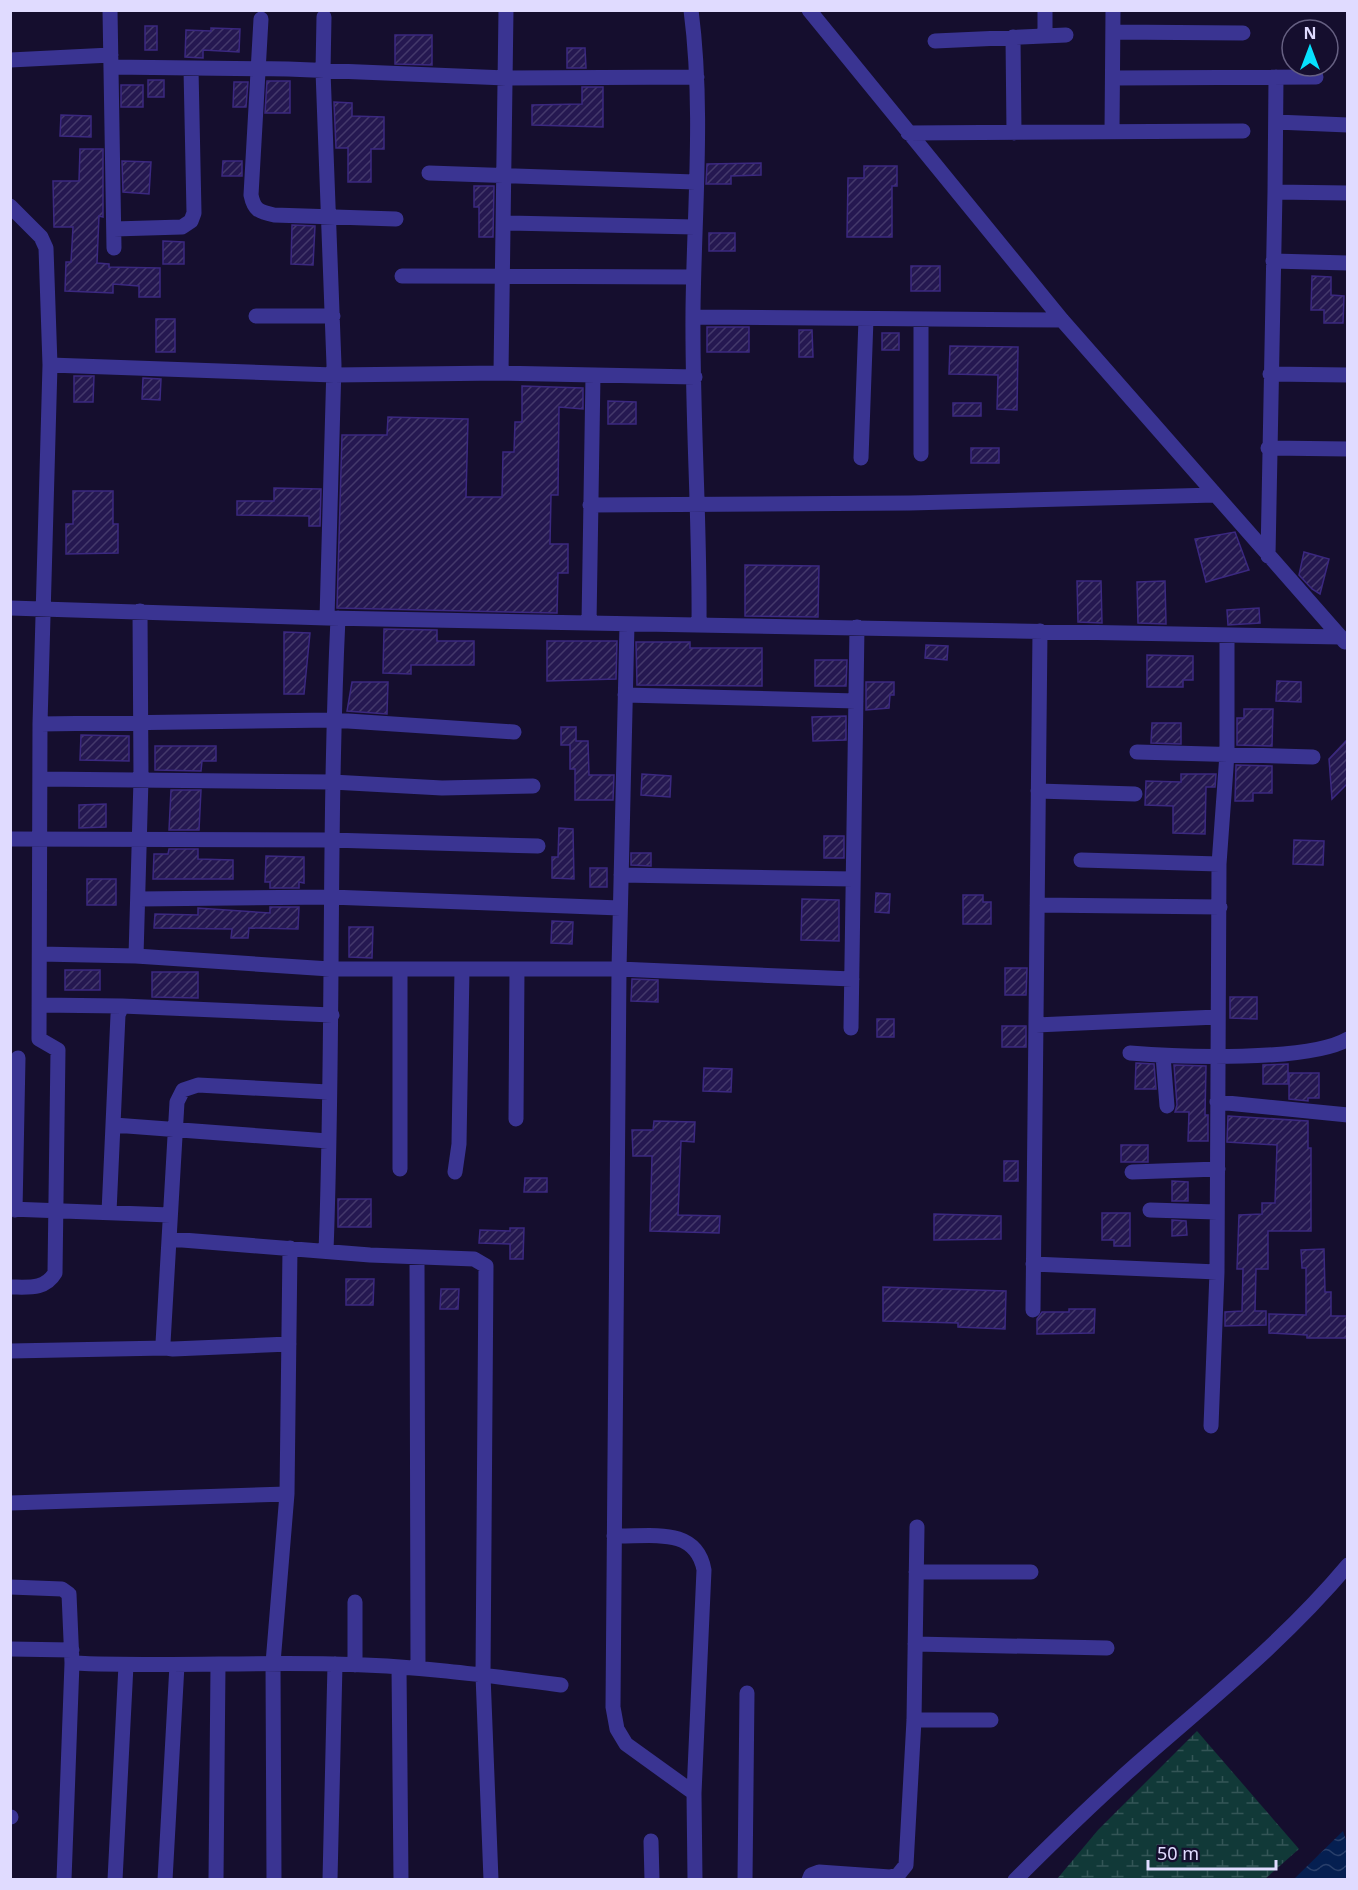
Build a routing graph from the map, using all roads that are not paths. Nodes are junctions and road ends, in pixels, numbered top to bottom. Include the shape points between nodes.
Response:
1 (110, 10) edge
2 (506, 10) edge
3 (691, 10) edge
4 (809, 10) edge
5 (1045, 10) edge
6 (1113, 10) edge
7 (324, 17) dead end
8 (261, 20) dead end
9 (1113, 32) junction
10 (1243, 33) dead end
11 (1066, 35) dead end
12 (1045, 36) junction
13 (1012, 37) junction
14 (935, 41) dead end
15 (10, 60) edge
16 (111, 61) junction
17 (191, 69) junction
18 (256, 69) junction
19 (323, 71) junction
20 (697, 77) junction
21 (1276, 77) junction
22 (1280, 77) edge
23 (506, 78) junction
24 (1115, 78) junction
25 (1276, 122) junction
26 (1347, 125) edge
27 (1243, 131) dead end
28 (1112, 132) junction
29 (908, 133) junction
30 (1014, 133) junction
31 (429, 173) dead end
32 (505, 175) junction
33 (695, 182) junction
34 (1275, 192) junction
35 (1347, 193) edge
36 (10, 206) edge
37 (330, 217) junction
38 (396, 219) dead end
39 (504, 223) junction
40 (695, 227) junction
41 (114, 229) junction
42 (114, 248) dead end
43 (1273, 261) junction
44 (1347, 263) edge
45 (504, 274) junction
46 (402, 276) dead end
47 (693, 277) junction
48 (256, 316) dead end
49 (333, 316) junction
50 (693, 318) junction
51 (867, 320) junction
52 (921, 320) junction
53 (1062, 320) junction
54 (50, 365) junction
55 (501, 373) junction
56 (1270, 374) junction
57 (333, 375) junction
58 (593, 375) junction
59 (1347, 375) edge
60 (695, 376) junction
61 (1268, 448) junction
62 (1347, 449) edge
63 (921, 454) dead end
64 (861, 458) dead end
65 (1215, 495) junction
66 (699, 502) junction
67 (590, 505) junction
68 (1268, 556) junction
69 (10, 608) edge
70 (44, 608) junction
71 (140, 611) junction
72 (332, 618) junction
73 (589, 622) junction
74 (627, 624) junction
75 (699, 625) junction
76 (857, 627) junction
77 (1040, 631) junction
78 (1227, 635) junction
79 (1344, 641) edge
80 (625, 695) junction
81 (856, 701) junction
82 (333, 720) junction
83 (141, 723) junction
84 (40, 724) junction
85 (514, 732) dead end
86 (1137, 752) dead end
87 (1227, 754) junction
88 (1313, 757) dead end
89 (141, 778) junction
90 (40, 779) junction
91 (332, 782) junction
92 (533, 786) dead end
93 (1038, 792) junction
94 (1135, 794) dead end
95 (10, 839) edge
96 (40, 840) junction
97 (140, 840) junction
98 (330, 840) junction
99 (538, 846) dead end
100 (1081, 860) dead end
101 (1219, 864) junction
102 (621, 875) junction
103 (853, 879) junction
104 (330, 897) junction
105 (139, 899) junction
106 (1037, 905) junction
107 (1220, 907) junction
108 (620, 908) junction
109 (40, 954) junction
110 (136, 956) junction
111 (330, 969) junction
112 (400, 969) junction
113 (462, 969) junction
114 (517, 969) junction
115 (619, 969) junction
116 (852, 979) junction
117 (39, 1005) junction
118 (122, 1006) junction
119 (332, 1015) junction
120 (1217, 1017) junction
121 (1036, 1024) junction
122 (851, 1028) dead end
123 (1347, 1039) edge
124 (1130, 1053) dead end
125 (1163, 1056) junction
126 (1218, 1056) junction
127 (18, 1058) dead end
128 (328, 1092) junction
129 (1217, 1102) junction
130 (1167, 1106) dead end
131 (1347, 1114) edge
132 (516, 1119) dead end
133 (114, 1125) junction
134 (174, 1131) junction
135 (328, 1141) junction
136 (400, 1169) dead end
137 (1218, 1169) junction
138 (455, 1172) dead end
139 (1132, 1172) dead end
140 (13, 1210) edge
141 (1150, 1210) dead end
142 (109, 1212) junction
143 (1217, 1212) junction
144 (55, 1213) junction
145 (170, 1215) junction
146 (170, 1239) junction
147 (290, 1248) junction
148 (326, 1251) junction
149 (417, 1257) junction
150 (1033, 1264) junction
151 (1217, 1272) junction
152 (10, 1287) edge
153 (1033, 1310) dead end
154 (289, 1344) junction
155 (166, 1348) junction
156 (10, 1351) edge
157 (1211, 1426) dead end
158 (287, 1494) junction
159 (10, 1503) edge
160 (917, 1527) dead end
161 (614, 1536) junction
162 (1347, 1565) edge
163 (916, 1572) junction
164 (1031, 1572) dead end
165 (10, 1587) edge
166 (355, 1602) dead end
167 (915, 1644) junction
168 (1107, 1648) dead end
169 (10, 1649) edge
170 (72, 1657) junction
171 (273, 1663) junction
172 (335, 1664) junction
173 (126, 1665) junction
174 (177, 1665) junction
175 (218, 1665) junction
176 (355, 1665) junction
177 (399, 1667) junction
178 (418, 1668) junction
179 (483, 1675) junction
180 (561, 1685) dead end
181 (747, 1693) dead end
182 (914, 1720) junction
183 (991, 1720) dead end
184 (694, 1793) junction
185 (651, 1841) dead end
186 (64, 1880) edge
187 (115, 1880) edge
188 (165, 1880) edge
189 (216, 1880) edge
190 (274, 1880) edge
191 (330, 1880) edge
192 (401, 1880) edge
193 (491, 1880) edge
194 (652, 1880) edge
195 (695, 1880) edge
196 (745, 1880) edge
197 (808, 1880) edge
198 (1015, 1880) edge

1 - 16 street
2 - 23 street
3 - 20 street
4 - 29 street
5 - 12 street
6 - 9 street
7 - 19 street
8 - 18 street
9 - 10 street
9 - 24 street
11 - 12 street
12 - 13 street
13 - 14 street
13 - 30 street
15 - 16 street
16 - 17 street
16 - 41 street
17 - 18 street
17 - 41 street via 191,221 182,227
18 - 19 street
18 - 37 street via 251,195 254,206 259,212 274,215
19 - 23 street
19 - 37 street
20 - 23 street
20 - 33 street
21 - 22 street
21 - 24 street
21 - 25 street
23 - 32 street
24 - 28 street
25 - 26 street
25 - 34 street
27 - 28 street
28 - 30 street
29 - 30 street
29 - 53 street
31 - 32 street
32 - 33 street
32 - 39 street
33 - 40 street
34 - 35 street
34 - 43 street
36 - 54 street via 41,237 46,248
37 - 38 street
37 - 49 street
39 - 40 street
39 - 45 street
40 - 47 street
41 - 42 street
43 - 44 street
43 - 56 street
45 - 46 street
45 - 47 street
45 - 55 street
47 - 50 street
48 - 49 street
49 - 57 street
50 - 51 street
50 - 60 street
51 - 52 street
51 - 64 street
52 - 53 street
52 - 63 street
53 - 65 street
54 - 57 street
54 - 70 street
55 - 57 street
55 - 58 street
56 - 59 street
56 - 61 street
57 - 72 street
58 - 60 street
58 - 67 street
60 - 66 street
61 - 62 street
61 - 68 street
65 - 66 street via 910,503
65 - 68 street
66 - 67 street
66 - 75 street
67 - 73 street
68 - 79 street
69 - 70 street
70 - 71 street
70 - 84 street
71 - 72 street
71 - 83 street
72 - 73 street
72 - 82 street
73 - 74 street
74 - 75 street
74 - 80 street
75 - 76 street
76 - 77 street
76 - 81 street
77 - 78 street
77 - 93 street
78 - 79 street
78 - 87 street
80 - 81 street
80 - 102 street
81 - 103 street
82 - 83 street
82 - 85 street
82 - 91 street
83 - 84 street
83 - 89 street
84 - 90 street
86 - 87 street
87 - 88 street
87 - 101 street
89 - 90 street
89 - 91 street
89 - 97 street
90 - 96 street
91 - 92 street via 442,788
91 - 98 street
93 - 94 street
93 - 106 street
95 - 96 street
96 - 97 street
96 - 109 street
97 - 98 street
97 - 105 street
98 - 99 street
98 - 104 street
100 - 101 street
101 - 107 street
102 - 103 street
102 - 108 street
103 - 116 street
104 - 105 street
104 - 108 street
104 - 111 street
105 - 110 street
106 - 107 street
106 - 121 street
107 - 120 street
108 - 115 street
109 - 110 street
109 - 117 street
110 - 111 street
111 - 112 street
111 - 119 street
112 - 113 street
112 - 136 street
113 - 114 street
113 - 138 street via 459,1144
114 - 115 street
114 - 132 street
115 - 116 street
115 - 161 street
116 - 122 street
117 - 118 street
117 - 144 street via 39,1039 58,1050
118 - 119 street
118 - 133 street via 118,1015
119 - 128 street
120 - 121 street
120 - 126 street
121 - 150 street
123 - 126 street via 1322,1049
124 - 125 street
125 - 126 street
125 - 130 street
126 - 129 street
127 - 140 street
128 - 134 street via 188,1087 179,1094
128 - 135 street
129 - 131 street
129 - 137 street
133 - 134 street
133 - 142 street
134 - 135 street
134 - 145 street
135 - 148 street
137 - 139 street
137 - 143 street
140 - 144 street
141 - 143 street
142 - 144 street
142 - 145 street
143 - 151 street
144 - 152 street via 56,1262 50,1281 42,1286
145 - 146 street
146 - 147 street
146 - 155 street via 163,1336
147 - 148 street
147 - 154 street
148 - 149 street
149 - 178 street
149 - 179 street via 474,1259 486,1266
150 - 151 street
150 - 153 street
151 - 157 street
154 - 155 street
154 - 158 street
155 - 156 street
158 - 159 street
158 - 171 street
160 - 163 street
161 - 184 street via 613,1707 617,1729 635,1752
161 - 184 street via 677,1538 689,1541 702,1556
162 - 198 street via 1323,1596 1257,1662 1138,1763
163 - 164 street
163 - 167 street
165 - 170 street via 62,1588 69,1594
166 - 176 street
167 - 168 street
167 - 182 street
169 - 170 street
170 - 173 street
170 - 186 street
171 - 172 street
171 - 175 street
171 - 190 street
172 - 176 street
172 - 191 street
173 - 174 street
173 - 187 street
174 - 175 street
174 - 188 street
175 - 189 street
176 - 177 street
177 - 178 street
177 - 192 street
178 - 179 street
179 - 180 street
179 - 193 street
181 - 196 street
182 - 183 street
182 - 197 street via 903,1870 890,1877 819,1872
184 - 195 street
185 - 194 street

